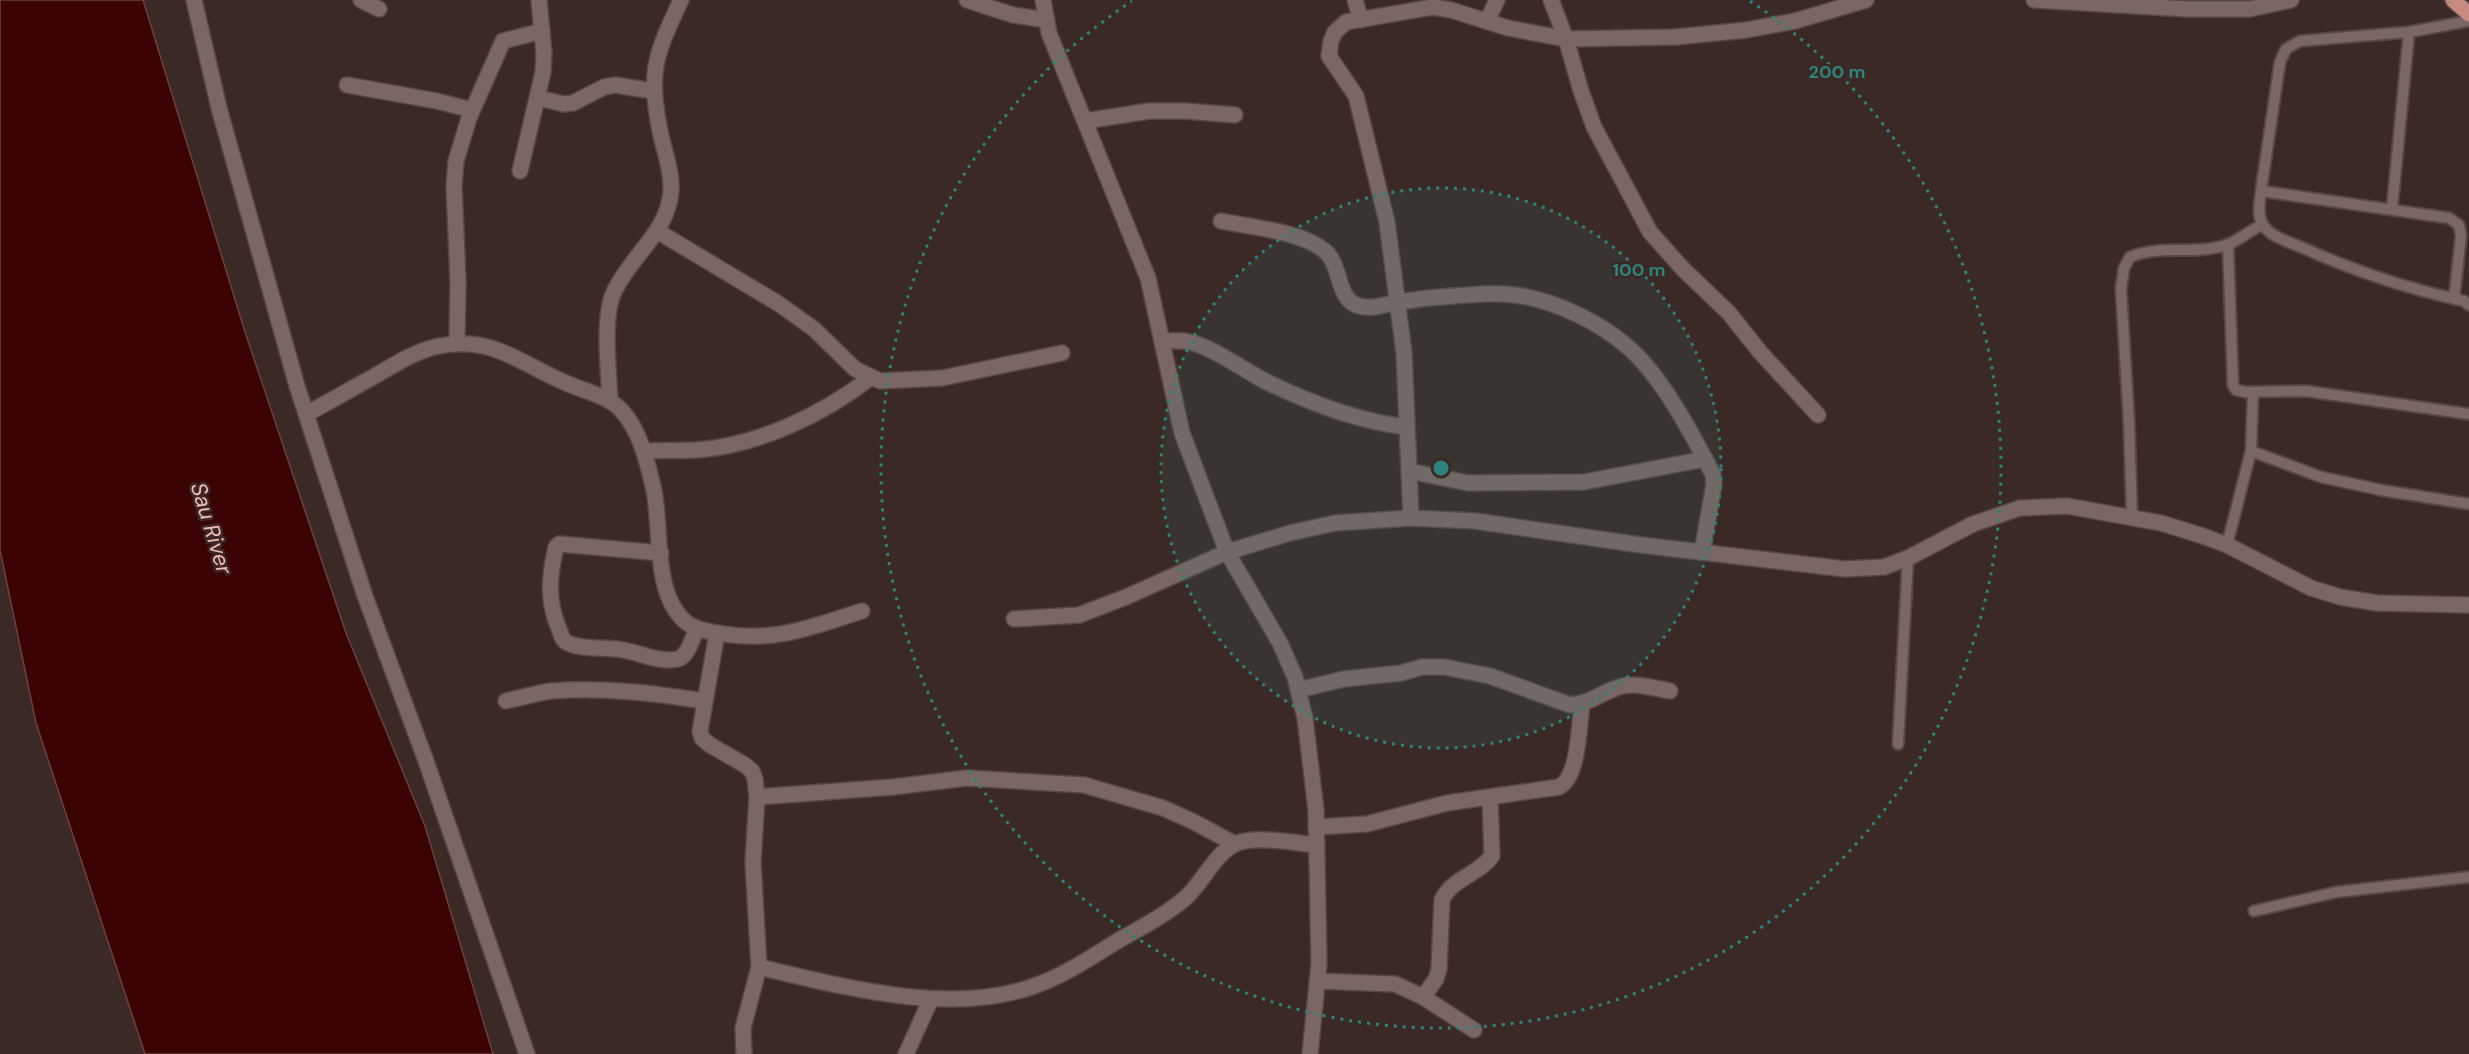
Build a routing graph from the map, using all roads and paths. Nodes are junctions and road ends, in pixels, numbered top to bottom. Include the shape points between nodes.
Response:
1 (194, 0) edge
2 (361, 0) edge
3 (539, 0) edge
4 (681, 0) edge
5 (967, 0) edge
6 (1355, 0) edge
7 (1497, 0) edge
8 (1551, 0) edge
9 (2034, 0) edge
10 (2291, 0) edge
11 (2453, 0) edge
12 (1048, 1) edge
13 (1860, 1) edge
14 (2139, 3) edge
15 (2260, 4) edge
16 (379, 9) dead end
17 (2469, 14) edge
18 (1047, 20) junction
19 (1361, 20) junction
20 (1487, 21) junction
21 (2469, 21) edge
22 (542, 32) junction
23 (2409, 32) junction
24 (1566, 39) junction
25 (347, 85) dead end
26 (654, 92) junction
27 (538, 98) junction
28 (472, 110) junction
29 (1235, 115) dead end
30 (1085, 121) junction
31 (520, 171) dead end
32 (2260, 191) junction
33 (2392, 209) junction
34 (1221, 221) dead end
35 (2262, 225) junction
36 (657, 231) junction
37 (2228, 244) junction
38 (2464, 301) edge
39 (1399, 302) junction
40 (1162, 342) junction
41 (457, 344) junction
42 (1062, 353) dead end
43 (870, 378) junction
44 (2253, 392) junction
45 (610, 401) junction
46 (306, 414) junction
47 (1818, 414) dead end
48 (2469, 414) edge
49 (1407, 427) junction
50 (644, 451) junction
51 (2251, 451) junction
52 (1705, 459) junction
53 (1409, 471) junction
54 (2469, 504) edge
55 (2132, 517) junction
56 (1411, 518) junction
57 (2227, 545) junction
58 (1227, 552) junction
59 (1702, 552) junction
60 (661, 553) junction
61 (1908, 558) junction
62 (2469, 605) edge
63 (862, 611) dead end
64 (1014, 619) dead end
65 (697, 628) junction
66 (717, 633) junction
67 (1298, 690) junction
68 (1670, 691) dead end
69 (506, 701) dead end
70 (704, 701) junction
71 (1582, 704) junction
72 (1898, 744) dead end
73 (757, 797) junction
74 (1490, 797) junction
75 (1316, 827) junction
76 (1235, 844) junction
77 (1317, 845) junction
78 (2469, 877) edge
79 (2254, 910) dead end
80 (759, 967) junction
81 (1317, 981) junction
82 (1423, 997) junction
83 (931, 999) junction
84 (1474, 1030) dead end
85 (527, 1054) edge
86 (744, 1054) edge
87 (906, 1054) edge
88 (1310, 1054) edge

1 - 46 street via 222,119
2 - 16 street
3 - 22 street
4 - 26 street via 658,52
5 - 18 street via 1013,15
6 - 19 street
7 - 20 street
8 - 24 street
9 - 14 street
10 - 15 street
11 - 17 main road
12 - 18 street
13 - 24 street via 1795,21 1746,30 1676,37
14 - 15 street via 2240,9
18 - 30 street
19 - 20 street via 1433,7
19 - 39 street via 1346,22 1335,32 1329,56 1356,96 1387,222
20 - 24 street
21 - 23 lane
22 - 27 street via 544,54
22 - 28 street via 503,42
23 - 32 lane via 2300,41 2286,49 2280,62
23 - 33 lane
24 - 47 street via 1594,127 1650,232 1729,313
25 - 28 street
26 - 27 street via 615,85 573,103
26 - 36 street via 671,190
27 - 31 street
28 - 41 street via 458,153 454,186
29 - 30 street via 1149,111
30 - 40 street via 1148,278
32 - 33 lane
32 - 35 lane
33 - 38 lane via 2449,218 2459,225
34 - 39 street via 1281,233 1324,250 1335,262 1347,299 1357,306 1371,308
35 - 37 lane
35 - 38 lane via 2276,236 2342,266 2410,289
36 - 43 street via 779,304
36 - 45 street via 613,294 608,318
37 - 44 lane via 2233,385 2236,390
37 - 55 lane via 2143,251 2130,257 2124,268 2121,289
39 - 49 street
39 - 52 street via 1503,294 1529,297 1567,309 1602,328 1642,361 1668,395
40 - 49 street via 1189,341 1287,392 1363,420
40 - 58 street via 1182,433
41 - 45 street via 482,345 509,353 563,382
41 - 46 street via 413,354
42 - 43 street via 942,378
43 - 50 street via 811,417 771,433 697,450
44 - 48 lane via 2306,392
44 - 51 lane
45 - 50 street via 622,410
46 - 85 street via 365,596
49 - 53 street
50 - 60 street via 654,489
51 - 54 lane via 2321,477
51 - 57 lane
52 - 53 street via 1566,483 1468,483
52 - 59 street via 1714,484
53 - 56 street
55 - 57 street
55 - 61 street via 2067,506 2020,508 1973,524
56 - 58 street via 1335,523
56 - 59 street via 1474,521
57 - 62 street via 2311,588 2340,597 2377,603
58 - 64 street via 1079,615
58 - 67 street via 1280,643
59 - 61 street via 1845,569 1884,567
60 - 65 street via 667,591 675,610
60 - 65 street via 559,543 549,584 562,638 574,645 677,659 687,651
61 - 72 lane
63 - 66 street via 784,635 756,638
65 - 66 street
66 - 70 street
67 - 71 street via 1344,679 1444,667 1490,676 1570,705
67 - 75 street via 1305,718
68 - 71 street via 1621,686
69 - 70 street via 549,692 598,689
70 - 73 street via 702,738 752,771
71 - 74 street via 1574,766 1565,784
73 - 76 street via 967,778 1084,785 1163,808
73 - 80 street via 753,862
74 - 75 street via 1447,803 1367,824
74 - 82 street via 1492,856 1446,891 1442,900 1439,969
75 - 77 street
76 - 77 street via 1257,841
76 - 83 street via 1167,912 1072,968 1038,985 1009,993
77 - 81 street
78 - 79 lane via 2337,892
80 - 83 street
80 - 86 street via 743,1028
81 - 82 street via 1395,984
81 - 88 street
82 - 84 street
83 - 87 street

